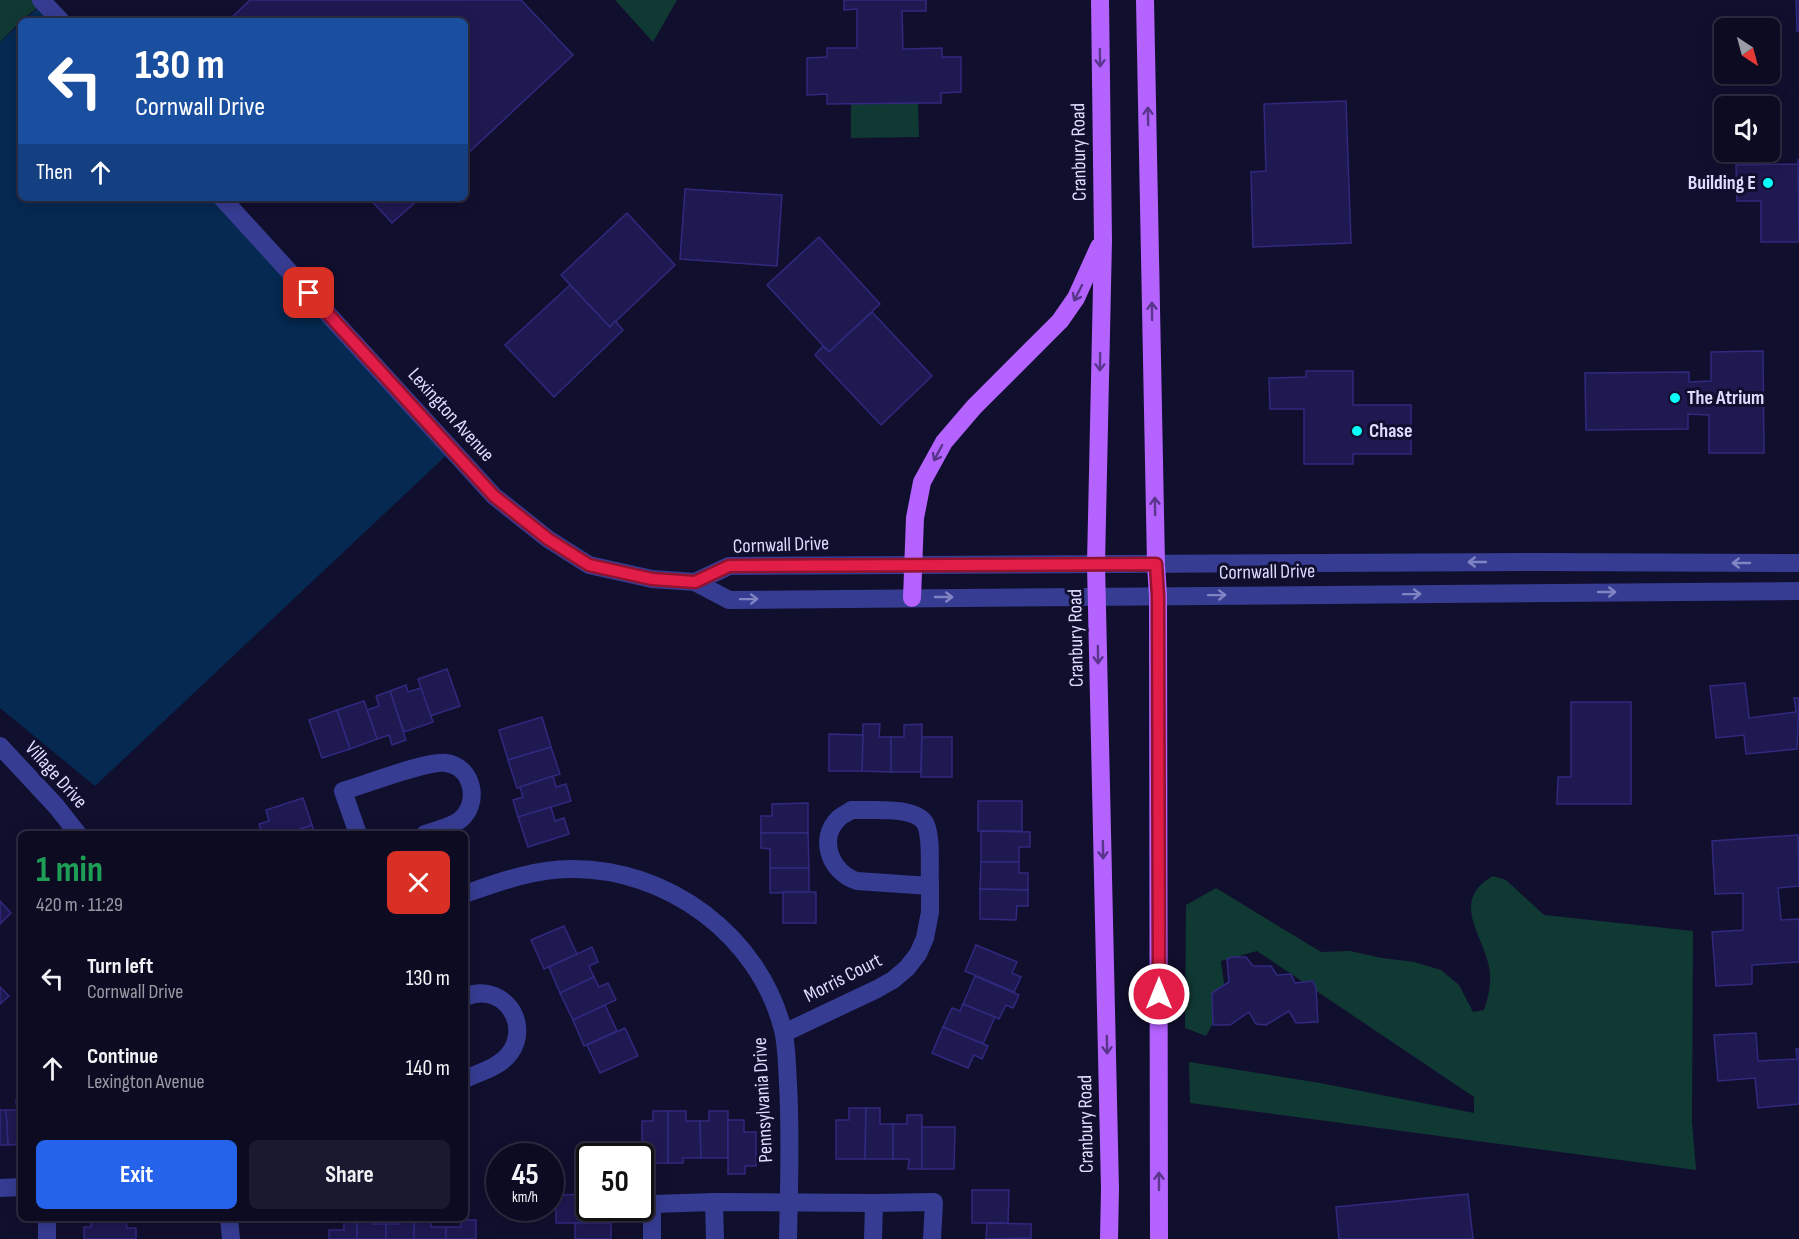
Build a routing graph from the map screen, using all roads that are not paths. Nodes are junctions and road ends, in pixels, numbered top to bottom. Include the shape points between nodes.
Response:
1 (41, 0) edge
2 (1100, 0) edge
3 (1145, 0) edge
4 (58, 18) edge
5 (225, 201) edge
6 (1103, 240) junction
7 (1799, 563) edge
8 (1096, 564) junction
9 (1156, 564) junction
10 (913, 565) junction
11 (695, 582) junction
12 (1799, 591) edge
13 (1097, 596) junction
14 (1158, 596) junction
15 (912, 598) junction
16 (0, 746) edge
17 (76, 831) edge
18 (357, 831) edge
19 (433, 831) edge
20 (930, 885) junction
21 (468, 893) edge
22 (468, 996) edge
23 (783, 1033) junction
24 (468, 1078) edge
25 (18, 1187) edge
26 (0, 1188) edge
27 (714, 1202) junction
28 (789, 1202) junction
29 (874, 1203) junction
30 (47, 1221) edge
31 (229, 1221) edge
32 (46, 1239) edge
33 (231, 1239) edge
34 (652, 1239) edge
35 (715, 1239) edge
36 (788, 1239) edge
37 (873, 1239) edge
38 (932, 1239) edge
39 (1109, 1239) edge
40 (1159, 1239) edge

1 - 4 street
2 -> 6 main road, Cranbury Road
9 -> 3 main road
5 - 11 street, Lexington Avenue via 494,496 548,539 589,565 652,579
6 -> 8 main road, Cranbury Road
6 -> 10 main road via 1076,298 1060,321 944,442 922,482 915,518
7 -> 9 street, Cornwall Drive
8 - 9 street, Cornwall Drive
8 - 10 street, Cornwall Drive
8 - 13 main road, Cranbury Road
9 - 14 main road
10 - 11 street, Cornwall Drive via 729,566
10 - 15 main road
11 -> 15 street, Cornwall Drive via 729,600
14 -> 12 street, Cornwall Drive
13 - 14 street, Cornwall Drive
15 -> 13 street, Cornwall Drive
13 -> 39 main road, Cranbury Road
40 -> 14 main road
16 - 17 street, Village Drive
18 - 19 street via 343,791 446,762 459,767 468,777 471,803 458,822
20 - 20 street, Morris Court via 928,836 926,824 919,816 910,812 852,810 839,818 830,831 830,857 837,870 850,878
20 - 23 street, Morris Court via 925,938 907,968 877,989
21 - 23 street, Pennsylvania Drive via 525,874 569,869 615,873 658,886 698,908 732,938 770,994
22 - 24 street via 476,992 503,1000 514,1015 518,1032 509,1055 499,1064
23 - 28 street, Pennsylvania Drive via 789,1108
25 - 26 street
27 - 28 street
27 - 34 street via 652,1204
27 - 35 street
28 - 29 street
28 - 36 street, Pennsylvania Drive
29 - 37 street
29 - 38 street via 934,1202
30 - 32 street
31 - 33 street

